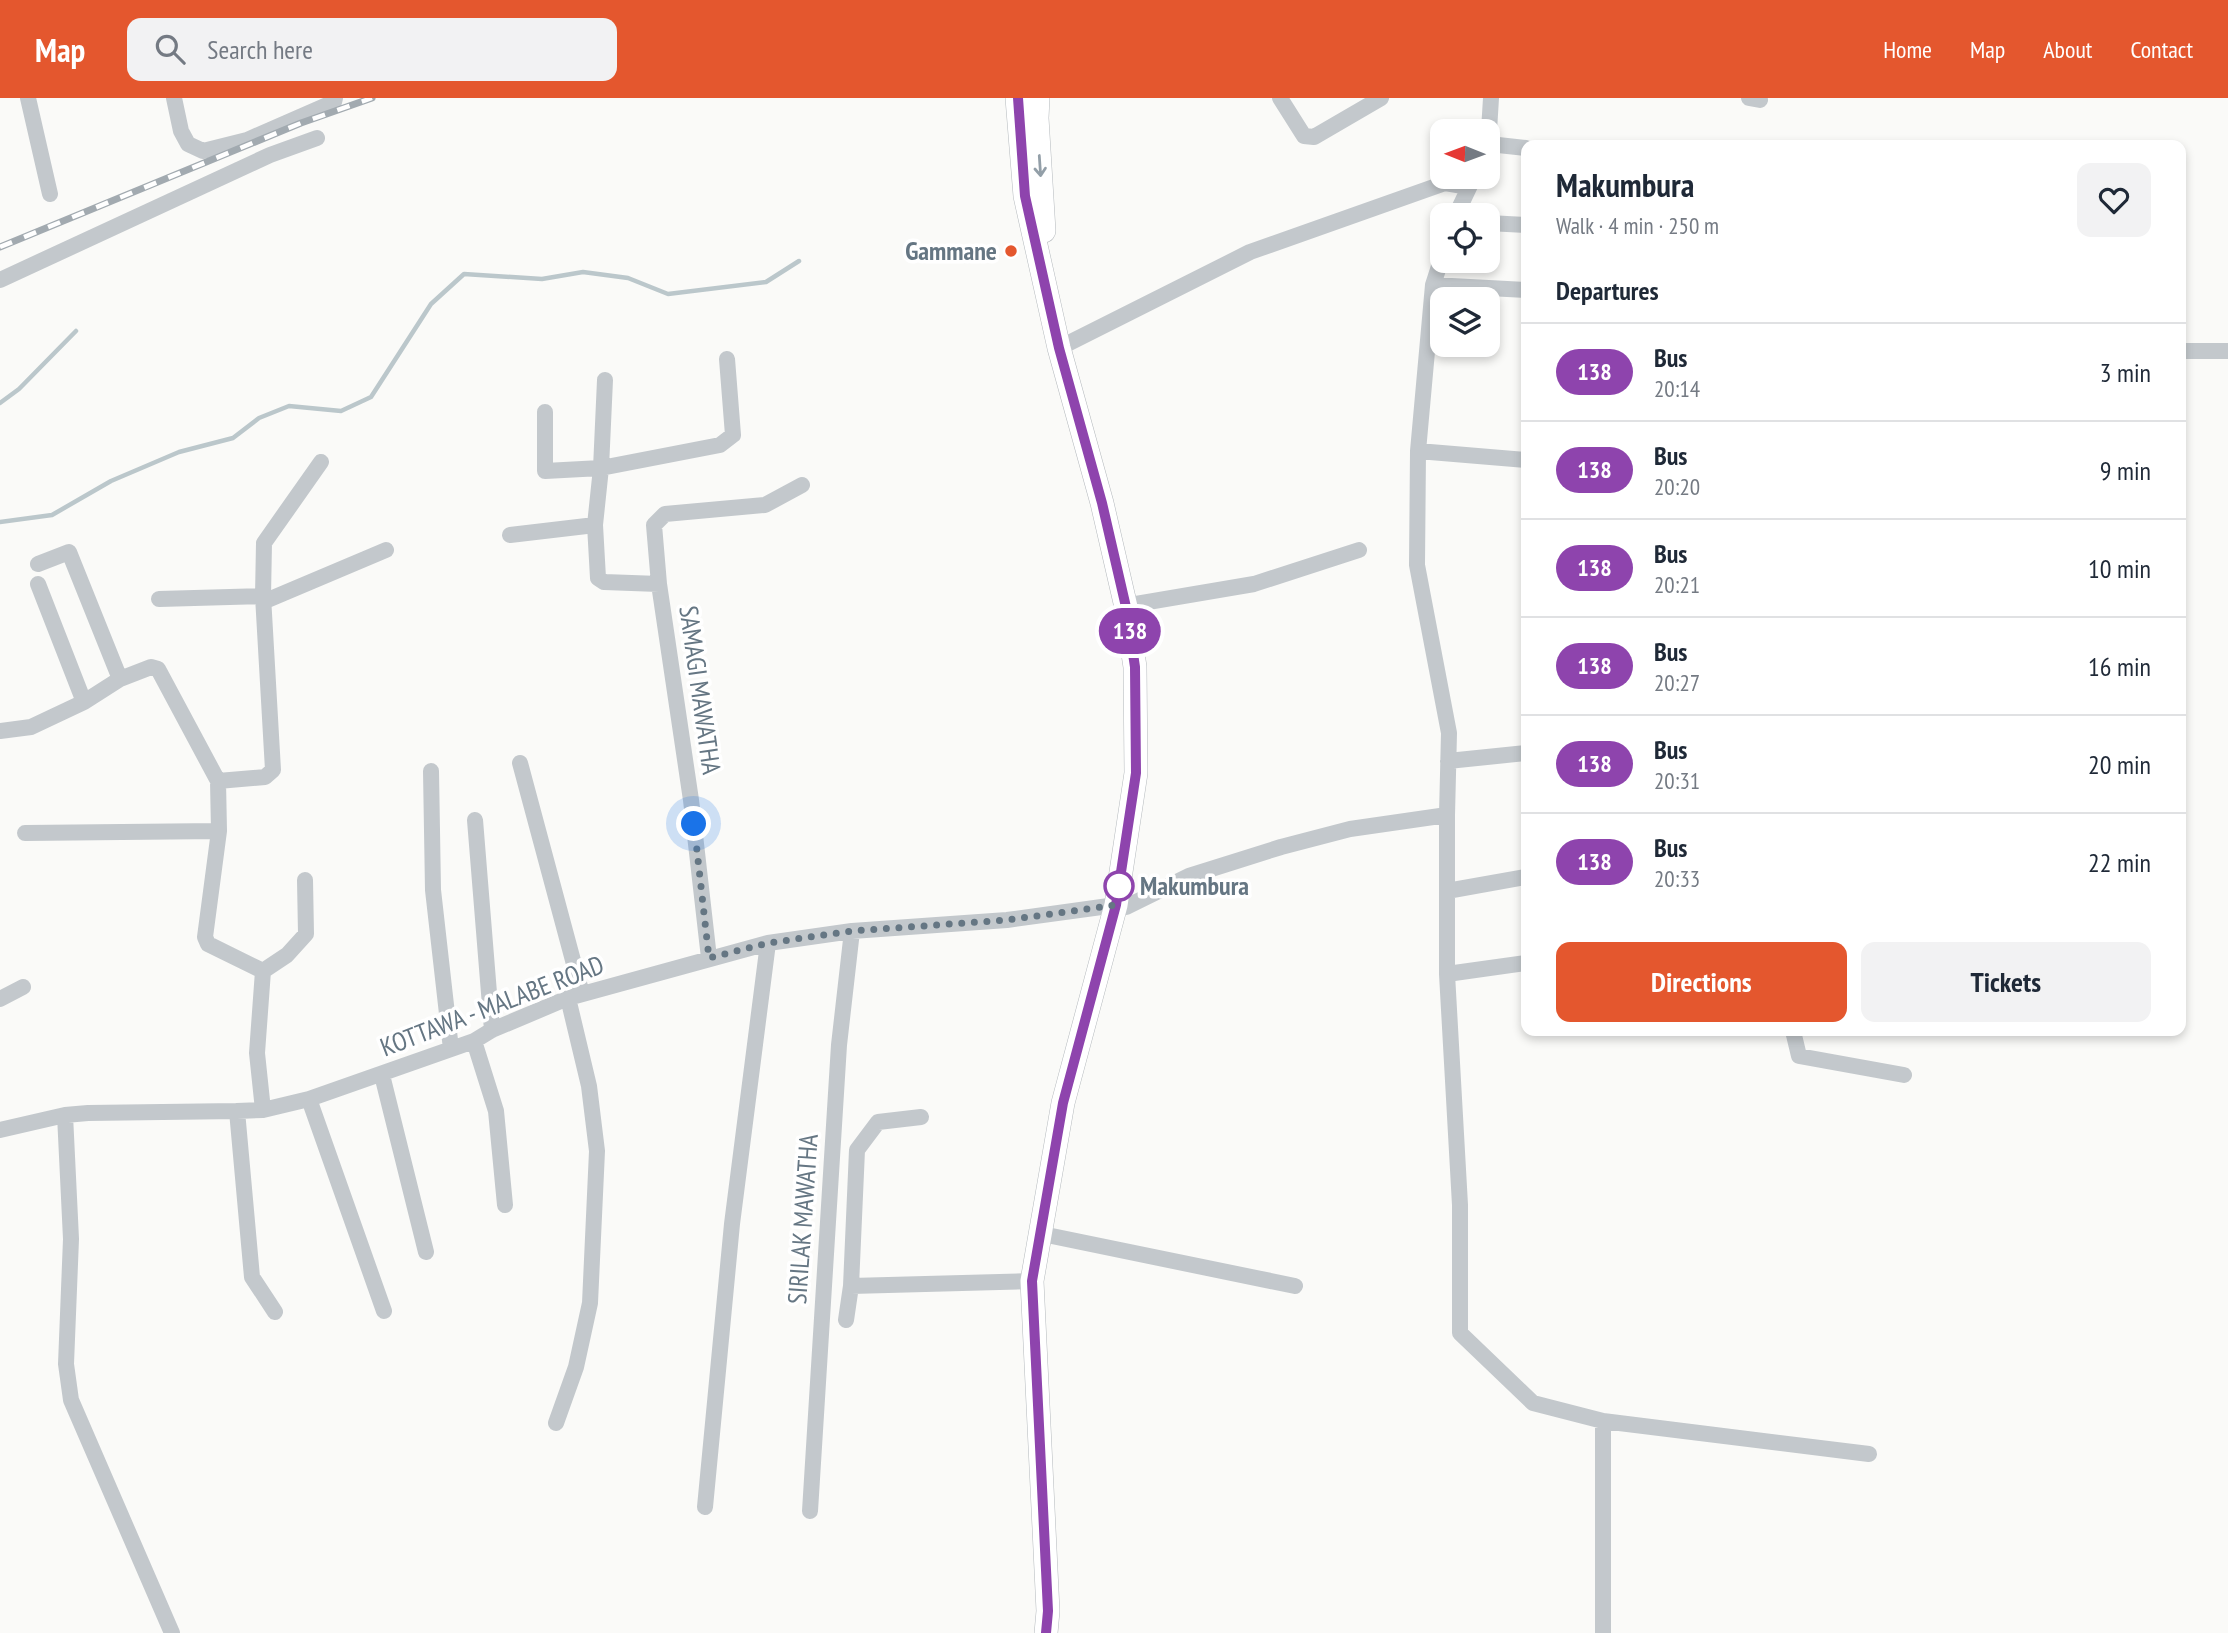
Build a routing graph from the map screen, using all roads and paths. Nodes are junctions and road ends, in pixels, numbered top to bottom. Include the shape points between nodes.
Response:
1 (28, 98) edge
2 (174, 98) edge
3 (335, 98) edge
4 (1017, 98) edge
5 (1038, 98) edge
6 (1280, 98) edge
7 (1381, 98) edge
8 (1491, 98) edge
9 (1490, 119) edge
10 (317, 138) dead end
11 (1500, 146) edge
12 (1521, 148) edge
13 (1430, 188) edge
14 (50, 194) dead end
15 (1500, 224) edge
16 (1521, 225) edge
17 (1437, 273) edge
18 (0, 280) edge
19 (1433, 285) junction
20 (1521, 290) edge
21 (1064, 345) junction
22 (2186, 351) edge
23 (2228, 351) edge
24 (727, 359) dead end
25 (605, 380) dead end
26 (545, 412) dead end
27 (1418, 451) junction
28 (1521, 460) edge
29 (321, 462) dead end
30 (601, 468) junction
31 (802, 485) dead end
32 (596, 525) junction
33 (510, 535) dead end
34 (386, 550) dead end
35 (1359, 550) dead end
36 (38, 564) dead end
37 (38, 584) dead end
38 (659, 584) junction
39 (159, 599) dead end
40 (263, 599) junction
41 (1136, 604) junction
42 (120, 678) junction
43 (84, 702) junction
44 (0, 731) edge
45 (1521, 753) edge
46 (1448, 761) junction
47 (520, 763) dead end
48 (431, 771) dead end
49 (218, 781) junction
50 (1447, 815) junction
51 (475, 820) dead end
52 (219, 831) junction
53 (25, 833) dead end
54 (1521, 878) edge
55 (305, 880) dead end
56 (1447, 891) junction
57 (1121, 906) junction
58 (852, 931) junction
59 (768, 943) junction
60 (709, 958) junction
61 (1521, 964) edge
62 (263, 971) junction
63 (1447, 974) junction
64 (23, 987) dead end
65 (575, 996) junction
66 (0, 999) edge
67 (492, 1030) junction
68 (1794, 1036) edge
69 (474, 1041) junction
70 (452, 1049) junction
71 (382, 1075) junction
72 (1904, 1075) dead end
73 (309, 1099) junction
74 (262, 1110) junction
75 (237, 1111) junction
76 (65, 1115) junction
77 (921, 1117) dead end
78 (1, 1127) edge
79 (505, 1205) dead end
80 (1048, 1235) junction
81 (426, 1252) dead end
82 (1032, 1281) junction
83 (851, 1286) junction
84 (1295, 1286) dead end
85 (275, 1311) dead end
86 (384, 1311) dead end
87 (846, 1320) dead end
88 (1603, 1421) junction
89 (556, 1423) dead end
90 (1869, 1454) dead end
91 (705, 1507) dead end
92 (810, 1511) dead end
93 (1053, 1622) edge
94 (172, 1633) edge
95 (1603, 1633) edge

1 - 14 street
2 - 3 street via 188,144 203,151 247,139 320,109
4 - 21 highway via 1025,196
5 -> 21 highway via 1045,253
6 - 7 street via 1304,136 1314,137
8 - 9 street
10 - 18 street via 270,155
11 - 12 street
13 - 21 street via 1250,252
15 - 16 street
17 - 19 street
19 - 20 street
19 - 27 street
21 - 41 highway
21 - 57 highway via 1126,607 1135,667 1136,773
22 - 23 street
24 - 30 street via 733,435 720,445
25 - 30 street
26 - 30 street via 545,471
27 - 28 street
27 - 46 street via 1418,565 1449,733
29 - 40 street via 264,543
30 - 32 street
31 - 38 street, SAMAGI MAWATHA via 765,505 665,514 654,525
32 - 33 street
32 - 38 street via 598,578
34 - 40 street
35 - 41 street via 1254,584
36 - 42 street via 69,552
37 - 43 street
38 - 60 street, SAMAGI MAWATHA
39 - 40 street
40 - 49 street via 273,771 265,777
41 - 57 highway via 1145,666 1146,774
42 - 43 street
42 - 49 street via 151,667 158,669
43 - 44 street via 31,727
45 - 46 street
46 - 50 street
47 - 65 street
48 - 70 street via 433,890
49 - 52 street
50 - 56 street
50 - 57 street, KOTTAWA - MALABE ROAD via 1350,830 1281,847 1189,876
51 - 67 street
52 - 53 street
52 - 62 street via 205,937 208,944
54 - 56 street
55 - 62 street via 306,934 287,955
56 - 63 street
57 - 58 street, KOTTAWA - MALABE ROAD
57 - 80 highway via 1073,1106
57 - 82 highway via 1063,1103
58 - 59 street, KOTTAWA - MALABE ROAD
58 - 92 street, SIRILAK MAWATHA via 839,1045
59 - 60 street, KOTTAWA - MALABE ROAD
59 - 91 street via 732,1224
60 - 65 street, KOTTAWA - MALABE ROAD
61 - 63 street
62 - 74 street via 257,1053
63 - 88 street via 1460,1205 1460,1333 1533,1403
64 - 66 street
65 - 67 street, KOTTAWA - MALABE ROAD
65 - 89 street via 597,1151 590,1303 576,1367
67 - 69 street, KOTTAWA - MALABE ROAD
68 - 72 street via 1799,1056
69 - 70 street, KOTTAWA - MALABE ROAD
69 - 79 street via 496,1111
70 - 71 street, KOTTAWA - MALABE ROAD
71 - 73 street, KOTTAWA - MALABE ROAD
71 - 81 street
73 - 74 street, KOTTAWA - MALABE ROAD
73 - 86 street
74 - 75 street, KOTTAWA - MALABE ROAD
75 - 76 street, KOTTAWA - MALABE ROAD
75 - 85 street via 252,1277
76 - 78 street, KOTTAWA - MALABE ROAD
76 - 94 street via 71,1239 66,1364 71,1400
77 - 83 street via 878,1122 857,1150
80 - 84 street
80 - 93 highway via 1041,1295
82 - 83 street
82 - 93 highway
83 - 87 street
88 - 90 street
88 - 95 street

